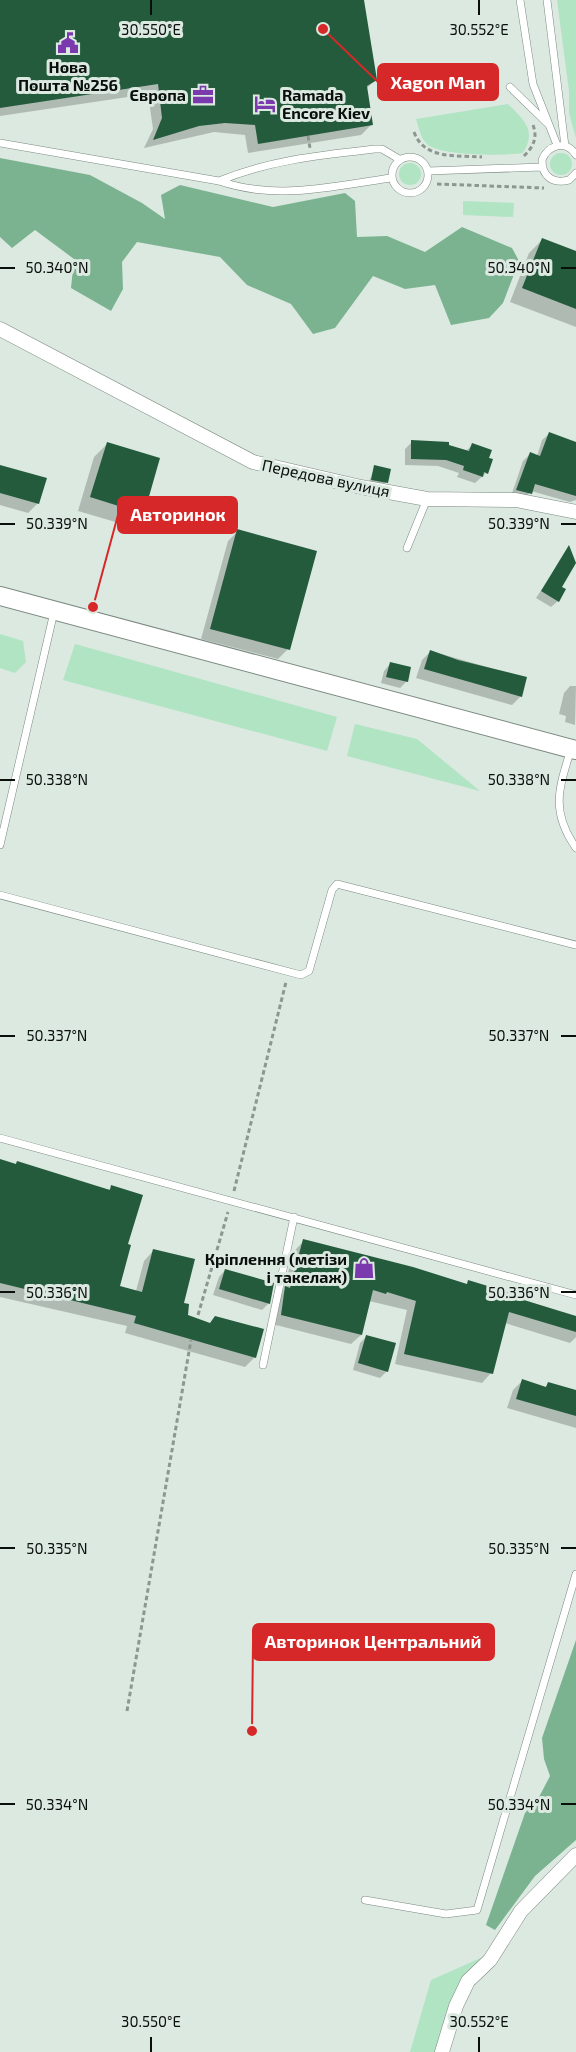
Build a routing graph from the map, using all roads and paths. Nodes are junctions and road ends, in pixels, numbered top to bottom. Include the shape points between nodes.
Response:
1 (519, 0) edge
2 (547, 0) edge
3 (510, 87) dead end
4 (532, 121) dead end
5 (550, 126) junction
6 (414, 132) dead end
7 (0, 143) edge
8 (561, 145) junction
9 (576, 155) edge
10 (483, 157) dead end
11 (399, 159) junction
12 (513, 159) dead end
13 (542, 167) junction
14 (428, 171) junction
15 (576, 174) edge
16 (391, 178) junction
17 (219, 181) junction
18 (437, 184) dead end
19 (553, 189) dead end
20 (0, 329) edge
21 (427, 499) junction
22 (576, 512) edge
23 (407, 548) dead end
24 (0, 596) edge
25 (55, 610) junction
26 (573, 749) edge
27 (0, 845) edge
28 (576, 848) edge
29 (0, 895) edge
30 (576, 945) edge
31 (289, 972) junction
32 (0, 1138) edge
33 (231, 1201) junction
34 (294, 1218) junction
35 (576, 1295) edge
36 (198, 1315) dead end
37 (191, 1340) dead end
38 (263, 1365) dead end
39 (576, 1575) edge
40 (127, 1711) dead end
41 (576, 1855) edge
42 (365, 1900) dead end
43 (442, 2052) edge

1 - 5 lane via 533,84
2 - 8 lane
3 - 5 lane
4 - 12 path via 535,144 525,156
5 - 8 lane
6 - 10 path via 417,141 434,153
7 - 17 lane
8 - 9 lane
8 - 13 lane via 545,153
11 - 14 lane via 413,156
11 - 16 lane
11 - 17 lane via 375,149 311,156 252,167
13 - 14 lane
13 - 15 lane via 545,175 561,182
14 - 16 lane via 424,187 417,192 401,191
16 - 17 lane via 284,193 244,190
18 - 19 path
20 - 21 street, Передова вулиця via 253,462
21 - 22 street, Передова вулиця via 516,500
21 - 23 lane
24 - 25 street
25 - 26 street
25 - 27 lane
26 - 28 lane via 557,803 566,833
29 - 31 lane
30 - 31 lane via 337,884 309,971 306,975
31 - 33 path
32 - 33 lane
33 - 34 lane
33 - 36 path
34 - 35 lane
34 - 38 lane
37 - 40 path
39 - 42 lane via 477,1910 446,1914
41 - 43 street via 521,1911 490,1959 468,1980

